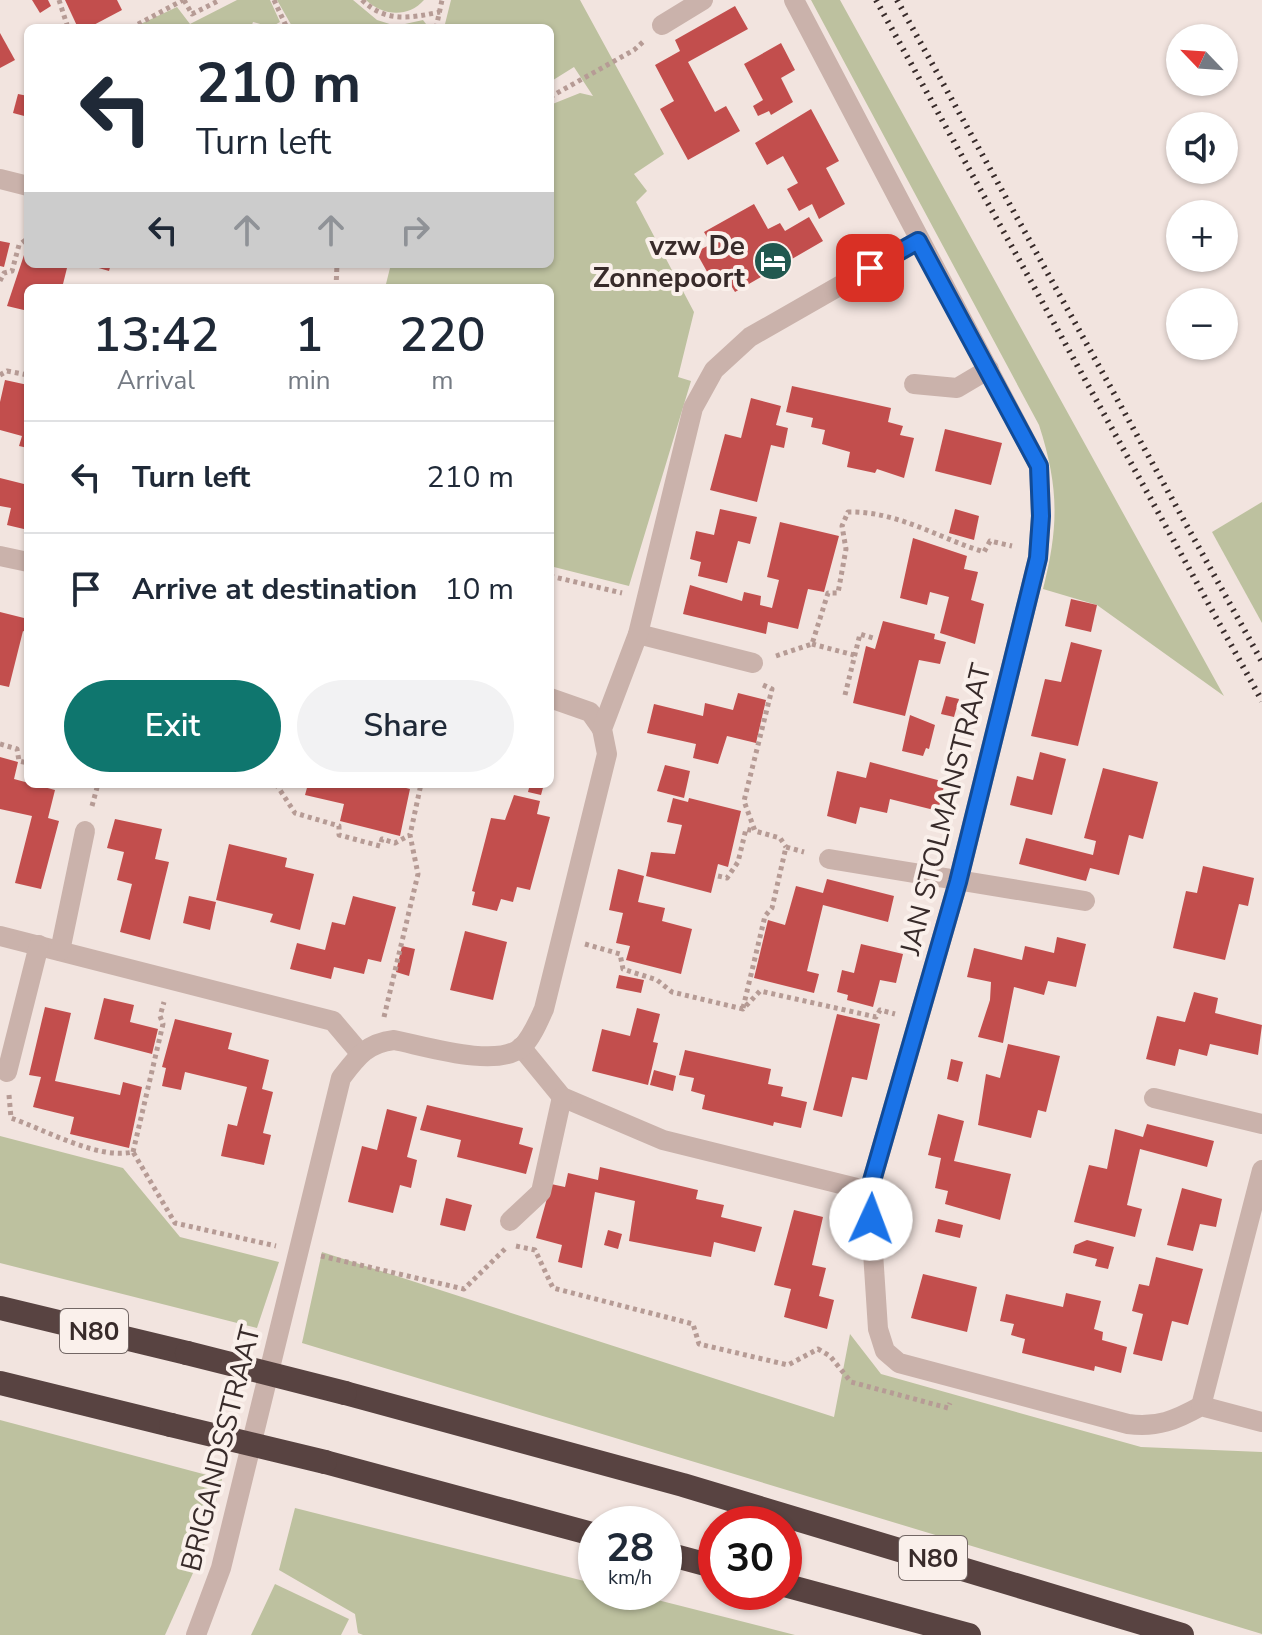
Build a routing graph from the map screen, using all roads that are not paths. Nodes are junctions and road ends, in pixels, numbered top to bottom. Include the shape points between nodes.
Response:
1 (703, 0) edge
2 (794, 0) edge
3 (662, 25) road end
4 (0, 179) edge
5 (24, 185) edge
6 (918, 241) junction
7 (989, 369) junction
8 (914, 384) dead end
9 (0, 556) edge
10 (24, 561) edge
11 (638, 634) junction
12 (753, 663) road end
13 (554, 699) edge
14 (602, 729) junction
15 (85, 831) dead end
16 (829, 859) road end
17 (958, 882) junction
18 (1085, 901) dead end
19 (0, 936) edge
20 (39, 945) junction
21 (60, 951) junction
22 (521, 1047) junction
23 (360, 1053) junction
24 (7, 1072) road end
25 (562, 1097) junction
26 (1154, 1098) dead end
27 (1262, 1124) edge
28 (1262, 1170) edge
29 (869, 1191) junction
30 (510, 1221) dead end
31 (0, 1308) edge
32 (0, 1383) edge
33 (1201, 1406) junction
34 (1262, 1422) edge
35 (578, 1530) edge
36 (802, 1590) edge
37 (196, 1635) edge
38 (969, 1635) edge
39 (1182, 1635) edge

1 - 3 street
2 - 6 street, JAN STOLMANSTRAAT
4 - 5 street
6 - 7 street, JAN STOLMANSTRAAT
6 - 11 street via 750,337 714,370 693,408
7 - 8 street via 957,388
7 - 17 street, JAN STOLMANSTRAAT via 1039,466 1038,551
9 - 10 street
11 - 12 street
11 - 14 street
13 - 14 street via 590,712
14 - 22 street via 607,754 544,1009
15 - 21 street
16 - 17 street
17 - 18 street
17 - 29 street, JAN STOLMANSTRAAT
19 - 20 street
20 - 21 street
20 - 24 street
21 - 23 street via 333,1021
22 - 23 street via 493,1058 394,1040
22 - 25 street
23 - 37 street, BRIGANDSSTRAAT via 341,1078 221,1568
25 - 29 street via 663,1140
25 - 30 street via 541,1192
26 - 27 street
28 - 33 street
29 - 33 street, JAN STOLMANSTRAAT via 878,1329 885,1351 899,1363 1064,1409 1148,1426
31 - 39 highway, N80, bridge via 345,1393 683,1485
32 - 35 highway, bridge
33 - 34 street
36 - 38 highway, N80

